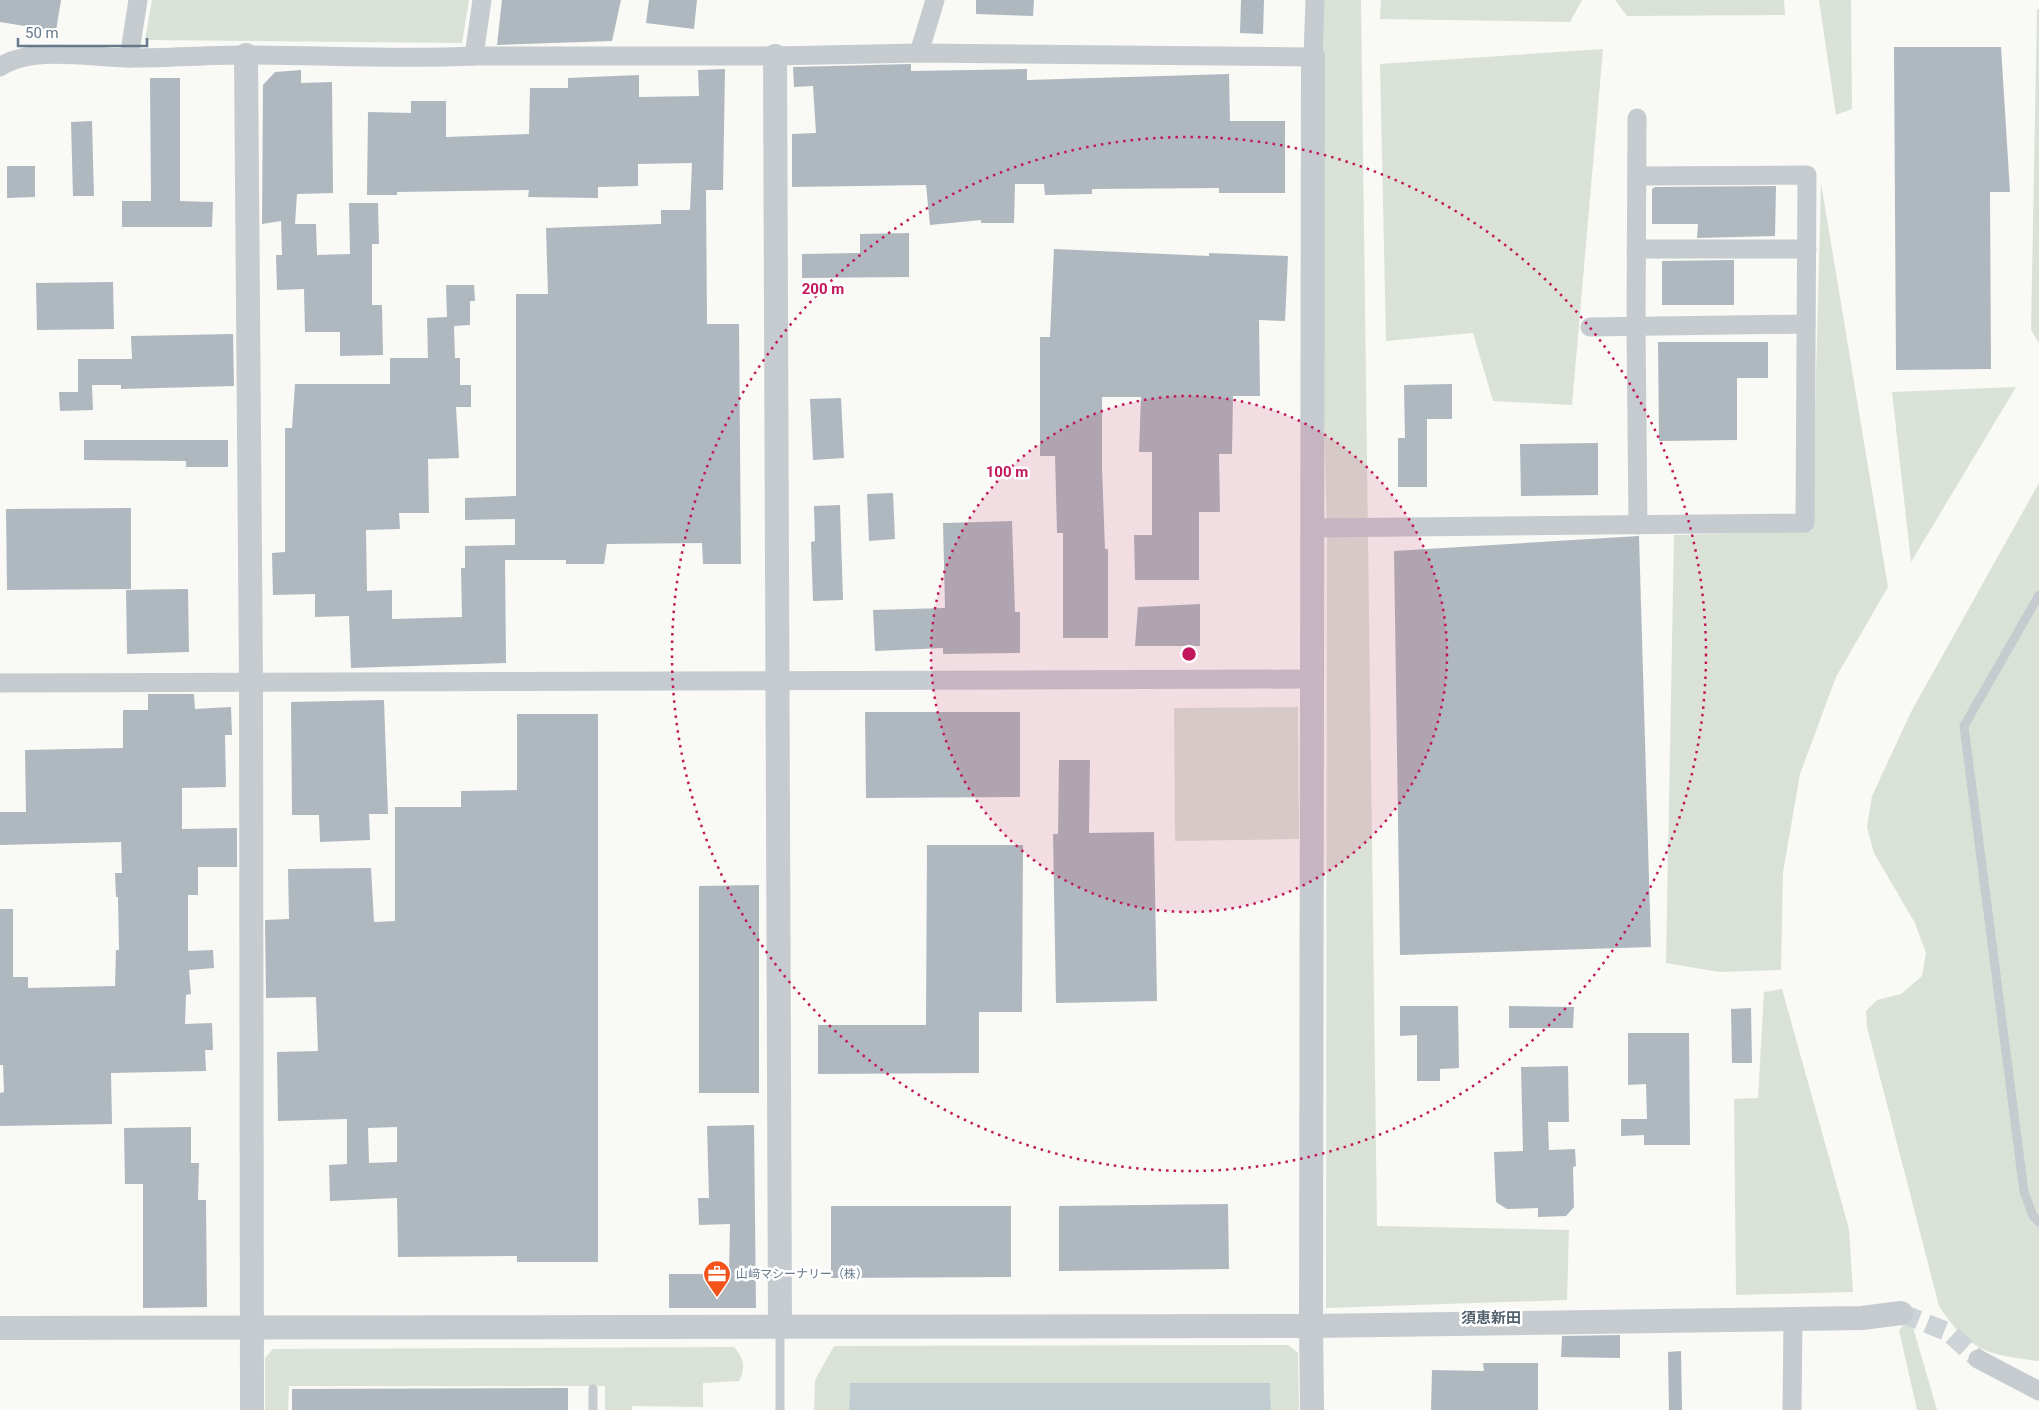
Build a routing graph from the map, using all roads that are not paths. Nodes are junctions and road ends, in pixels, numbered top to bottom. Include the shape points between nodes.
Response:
1 (138, 0) edge
2 (482, 0) edge
3 (934, 0) edge
4 (1315, 0) edge
5 (920, 53) junction
6 (246, 55) junction
7 (474, 56) junction
8 (775, 56) junction
9 (1313, 57) junction
10 (129, 58) junction
11 (0, 67) edge
12 (1637, 118) dead end
13 (1636, 176) junction
14 (1636, 249) junction
15 (1807, 249) junction
16 (1806, 324) junction
17 (1590, 327) dead end
18 (1636, 328) junction
19 (1638, 525) junction
20 (1312, 528) junction
21 (2039, 595) edge
22 (1312, 679) junction
23 (778, 681) junction
24 (0, 683) edge
25 (251, 683) junction
26 (2039, 1222) edge
27 (1901, 1313) tunnel mouth
28 (1793, 1320) junction
29 (780, 1326) junction
30 (1311, 1326) junction
31 (250, 1327) junction
32 (0, 1328) edge
33 (1978, 1359) tunnel mouth
34 (593, 1389) dead end
35 (2039, 1391) edge
36 (252, 1410) edge
37 (593, 1410) edge
38 (780, 1410) edge
39 (1312, 1410) edge
40 (1792, 1410) edge

1 - 10 street
2 - 7 street
3 - 5 street
4 - 9 street
5 - 8 street
5 - 9 street
6 - 7 street
6 - 10 street
6 - 25 street
7 - 8 street
8 - 23 street
9 - 20 street
10 - 11 street via 32,55
12 - 13 street
13 - 14 street
13 - 15 street via 1807,176
14 - 15 street
14 - 18 street
15 - 16 street
16 - 18 street
16 - 19 street via 1805,523
17 - 18 street
18 - 19 street
19 - 20 street
20 - 22 street
21 - 26 lane via 1964,726 2024,1192 2033,1216
22 - 23 street
22 - 30 street
23 - 25 street
23 - 29 street
24 - 25 street
25 - 31 street
27 - 28 street
28 - 30 street
28 - 40 street
29 - 30 street
29 - 31 street
29 - 38 lane
30 - 39 street
31 - 32 street
31 - 36 street
33 - 35 street
34 - 37 lane

